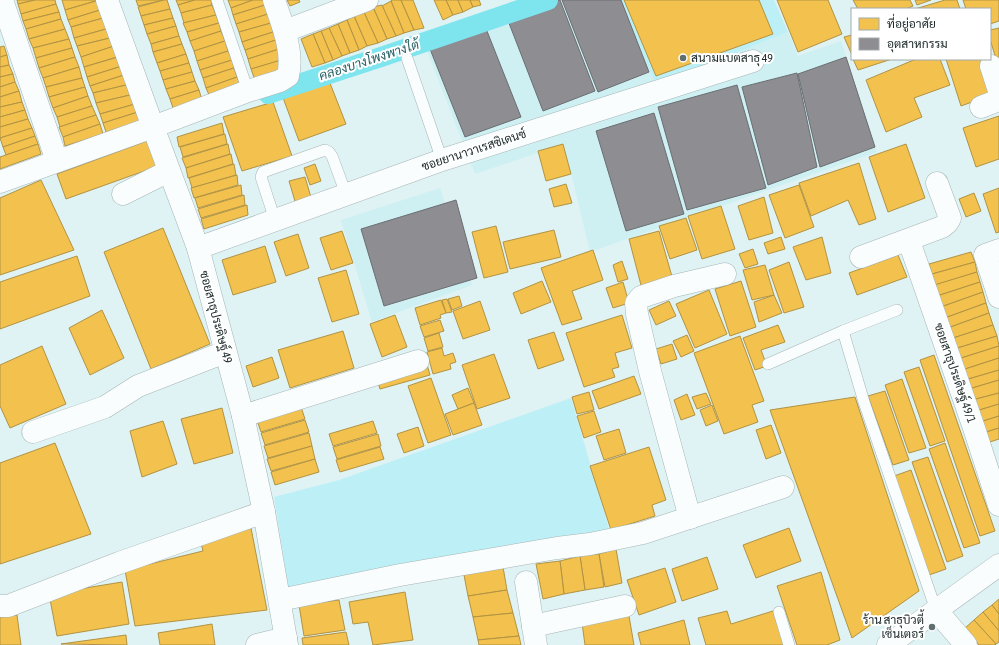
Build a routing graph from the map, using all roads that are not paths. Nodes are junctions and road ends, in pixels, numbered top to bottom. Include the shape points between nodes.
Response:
1 (2, 0) edge
2 (107, 0) edge
3 (217, 0) edge
4 (274, 0) edge
5 (367, 0) edge
6 (285, 31) junction
7 (407, 58) dead end
8 (753, 62) dead end
9 (991, 66) dead end
10 (248, 91) junction
11 (999, 91) edge
12 (153, 127) junction
13 (442, 160) junction
14 (57, 161) junction
15 (169, 171) junction
16 (0, 182) edge
17 (937, 183) dead end
18 (123, 194) dead end
19 (346, 194) junction
20 (275, 220) junction
21 (909, 241) junction
22 (198, 248) junction
23 (992, 253) edge
24 (861, 257) dead end
25 (725, 274) dead end
26 (999, 297) edge
27 (897, 310) dead end
28 (843, 331) junction
29 (225, 352) junction
30 (418, 361) dead end
31 (768, 364) dead end
32 (243, 416) junction
33 (33, 432) dead end
34 (783, 487) dead end
35 (999, 506) edge
36 (264, 512) junction
37 (690, 518) junction
38 (999, 565) edge
39 (526, 582) dead end
40 (280, 600) junction
41 (0, 606) edge
42 (625, 606) dead end
43 (936, 610) junction
44 (779, 612) dead end
45 (535, 636) edge
46 (286, 642) edge
47 (257, 645) edge
48 (789, 645) edge
49 (888, 645) edge
50 (966, 645) edge

1 - 14 street
2 - 12 street, ซอยสาธุประดิษฐ์ 49
3 - 10 lane
4 - 6 street
5 - 6 street
6 - 10 street via 290,69 288,76
7 - 13 lane
8 - 13 street, ซอยยานาวาเรสซิเดนซ์
9 - 11 street
10 - 12 street
12 - 14 street
12 - 15 street, ซอยสาธุประดิษฐ์ 49
13 - 19 street, ซอยยานาวาเรสซิเดนซ์
14 - 16 street
15 - 18 street
15 - 22 street, ซอยสาธุประดิษฐ์ 49
17 - 21 street via 950,218 942,227
19 - 20 street, ซอยยานาวาเรสซิเดนซ์
19 - 20 lane via 332,156 325,150 263,172 261,177
20 - 22 street, ซอยยานาวาเรสซิเดนซ์
21 - 24 street
21 - 35 street, ซอยสาธุประดิษฐ์ 49/1
22 - 29 street, ซอยสาธุประดิษฐ์ 49
23 - 26 street
25 - 37 street via 674,286 641,297 636,303 636,314 650,371
27 - 28 lane
28 - 31 lane
28 - 43 lane via 864,402
29 - 32 street, ซอยสาธุประดิษฐ์ 49
29 - 33 street via 138,386 105,407
30 - 32 street
32 - 36 street, ซอยสาธุประดิษฐ์ 49
34 - 37 street
36 - 40 street, ซอยสาธุประดิษฐ์ 49
36 - 41 street via 119,563 8,606
37 - 40 street via 643,533 590,544 400,575
38 - 43 street
39 - 45 street
40 - 46 street, ซอยสาธุประดิษฐ์ 49
42 - 45 street
43 - 49 street
43 - 50 street
44 - 48 lane
46 - 47 street

